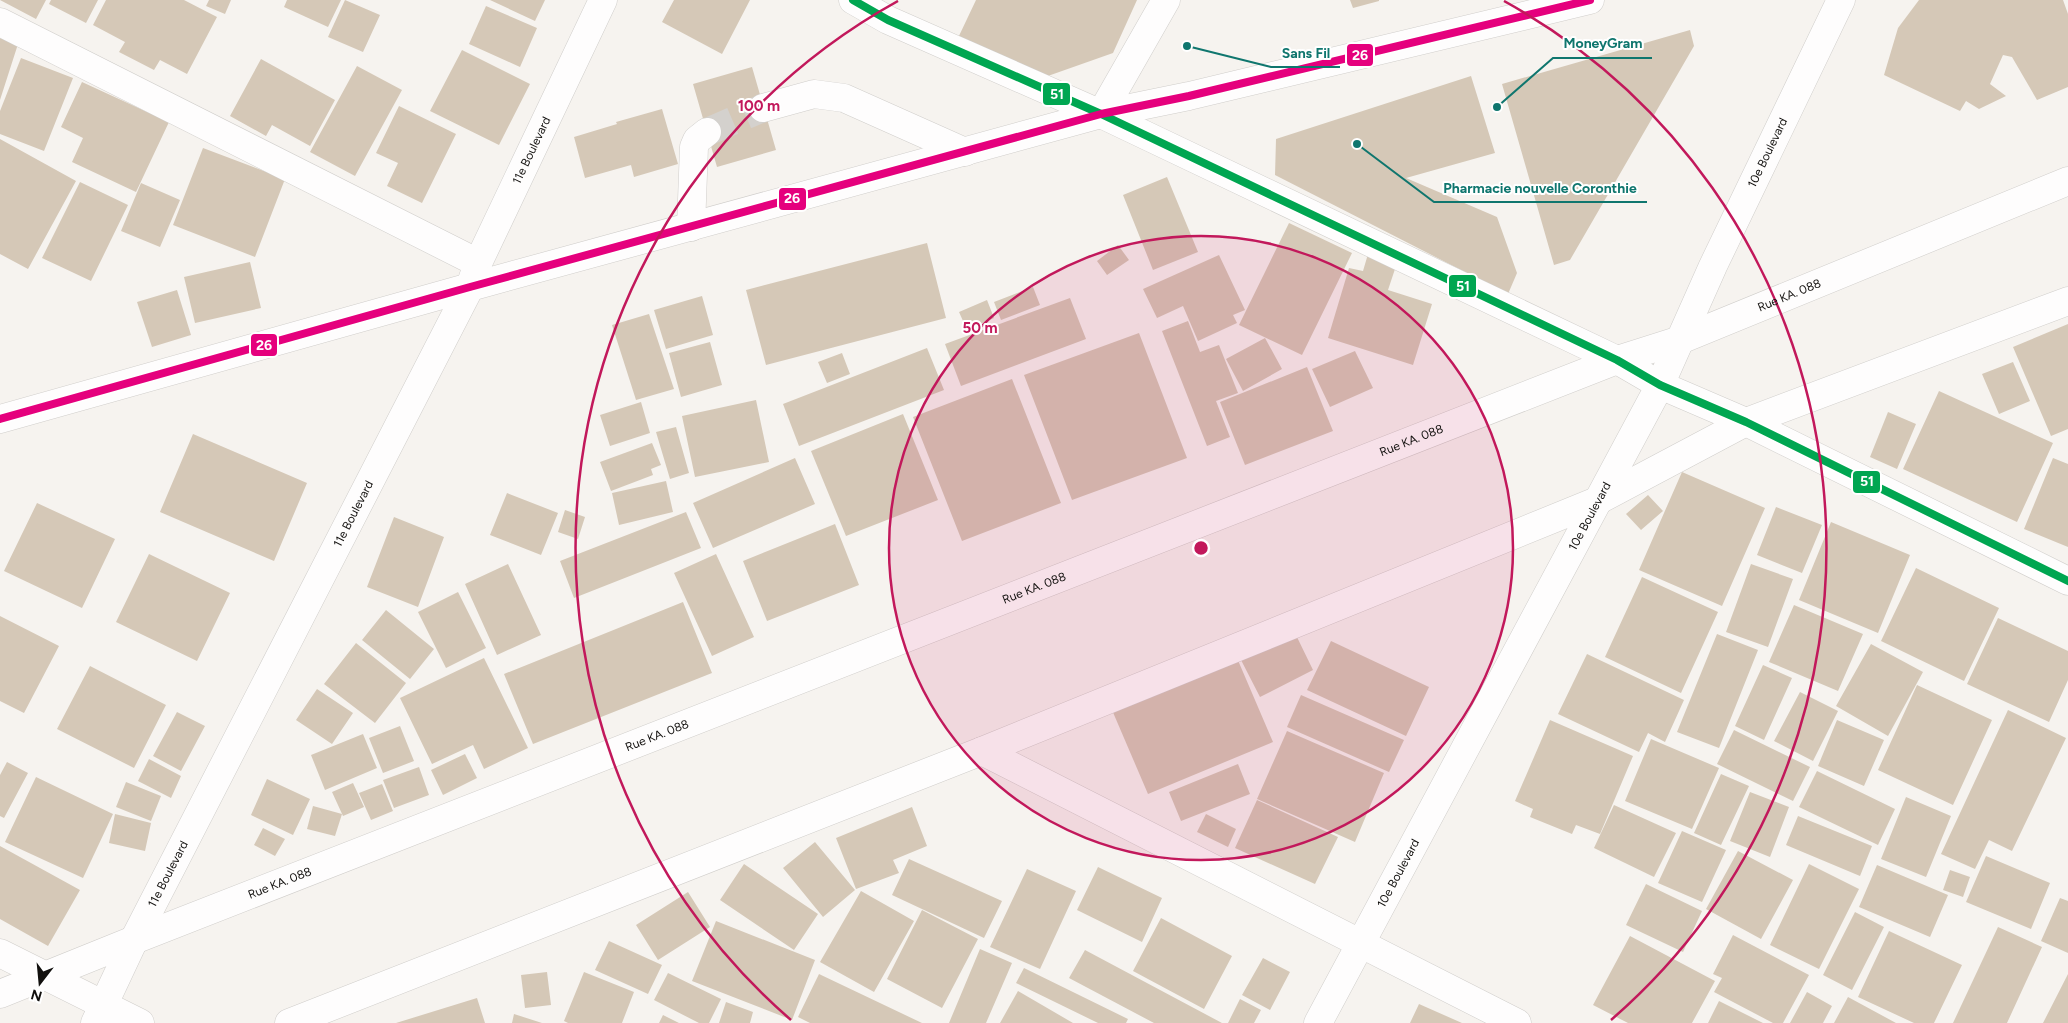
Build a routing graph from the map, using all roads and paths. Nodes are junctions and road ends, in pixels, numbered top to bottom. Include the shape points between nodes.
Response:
1 (603, 0) edge
2 (853, 0) edge
3 (1166, 0) edge
4 (1590, 0) edge
5 (1841, 0) edge
6 (0, 22) edge
7 (764, 108) tunnel mouth
8 (1102, 114) junction
9 (707, 132) tunnel mouth
10 (965, 152) junction
11 (2068, 181) edge
12 (691, 227) junction
13 (474, 275) junction
14 (2068, 302) edge
15 (1680, 340) junction
16 (1617, 360) junction
17 (1660, 385) junction
18 (0, 419) edge
19 (1746, 422) junction
20 (1596, 501) junction
21 (2068, 581) edge
22 (982, 751) junction
23 (134, 940) junction
24 (1359, 943) junction
25 (0, 953) edge
26 (45, 977) junction
27 (0, 994) edge
28 (99, 1014) edge
29 (140, 1023) edge
30 (289, 1023) edge
31 (1318, 1023) edge
32 (1517, 1023) edge

1 - 13 street, 11e Boulevard
2 - 8 street via 888,20
3 - 8 street
4 - 8 street
5 - 15 street, 10e Boulevard
6 - 13 street
7 - 10 street via 814,94 844,98
8 - 10 street
8 - 16 street
9 - 12 street via 694,147
10 - 12 street
11 - 15 street, Rue KA. 088
12 - 13 street
13 - 18 street
13 - 23 street, 11e Boulevard
14 - 19 street
15 - 16 street, Rue KA. 088
15 - 17 street, 10e Boulevard
16 - 17 street
16 - 23 street, Rue KA. 088
17 - 19 street
17 - 20 street, 10e Boulevard
19 - 20 street
19 - 21 street
20 - 22 street
20 - 24 street, 10e Boulevard
22 - 24 street
22 - 30 street
23 - 26 street, Rue KA. 088
23 - 28 street, 11e Boulevard
24 - 31 street, 10e Boulevard
24 - 32 street
25 - 26 street
26 - 27 street, Rue KA. 088
26 - 28 street
28 - 29 street

